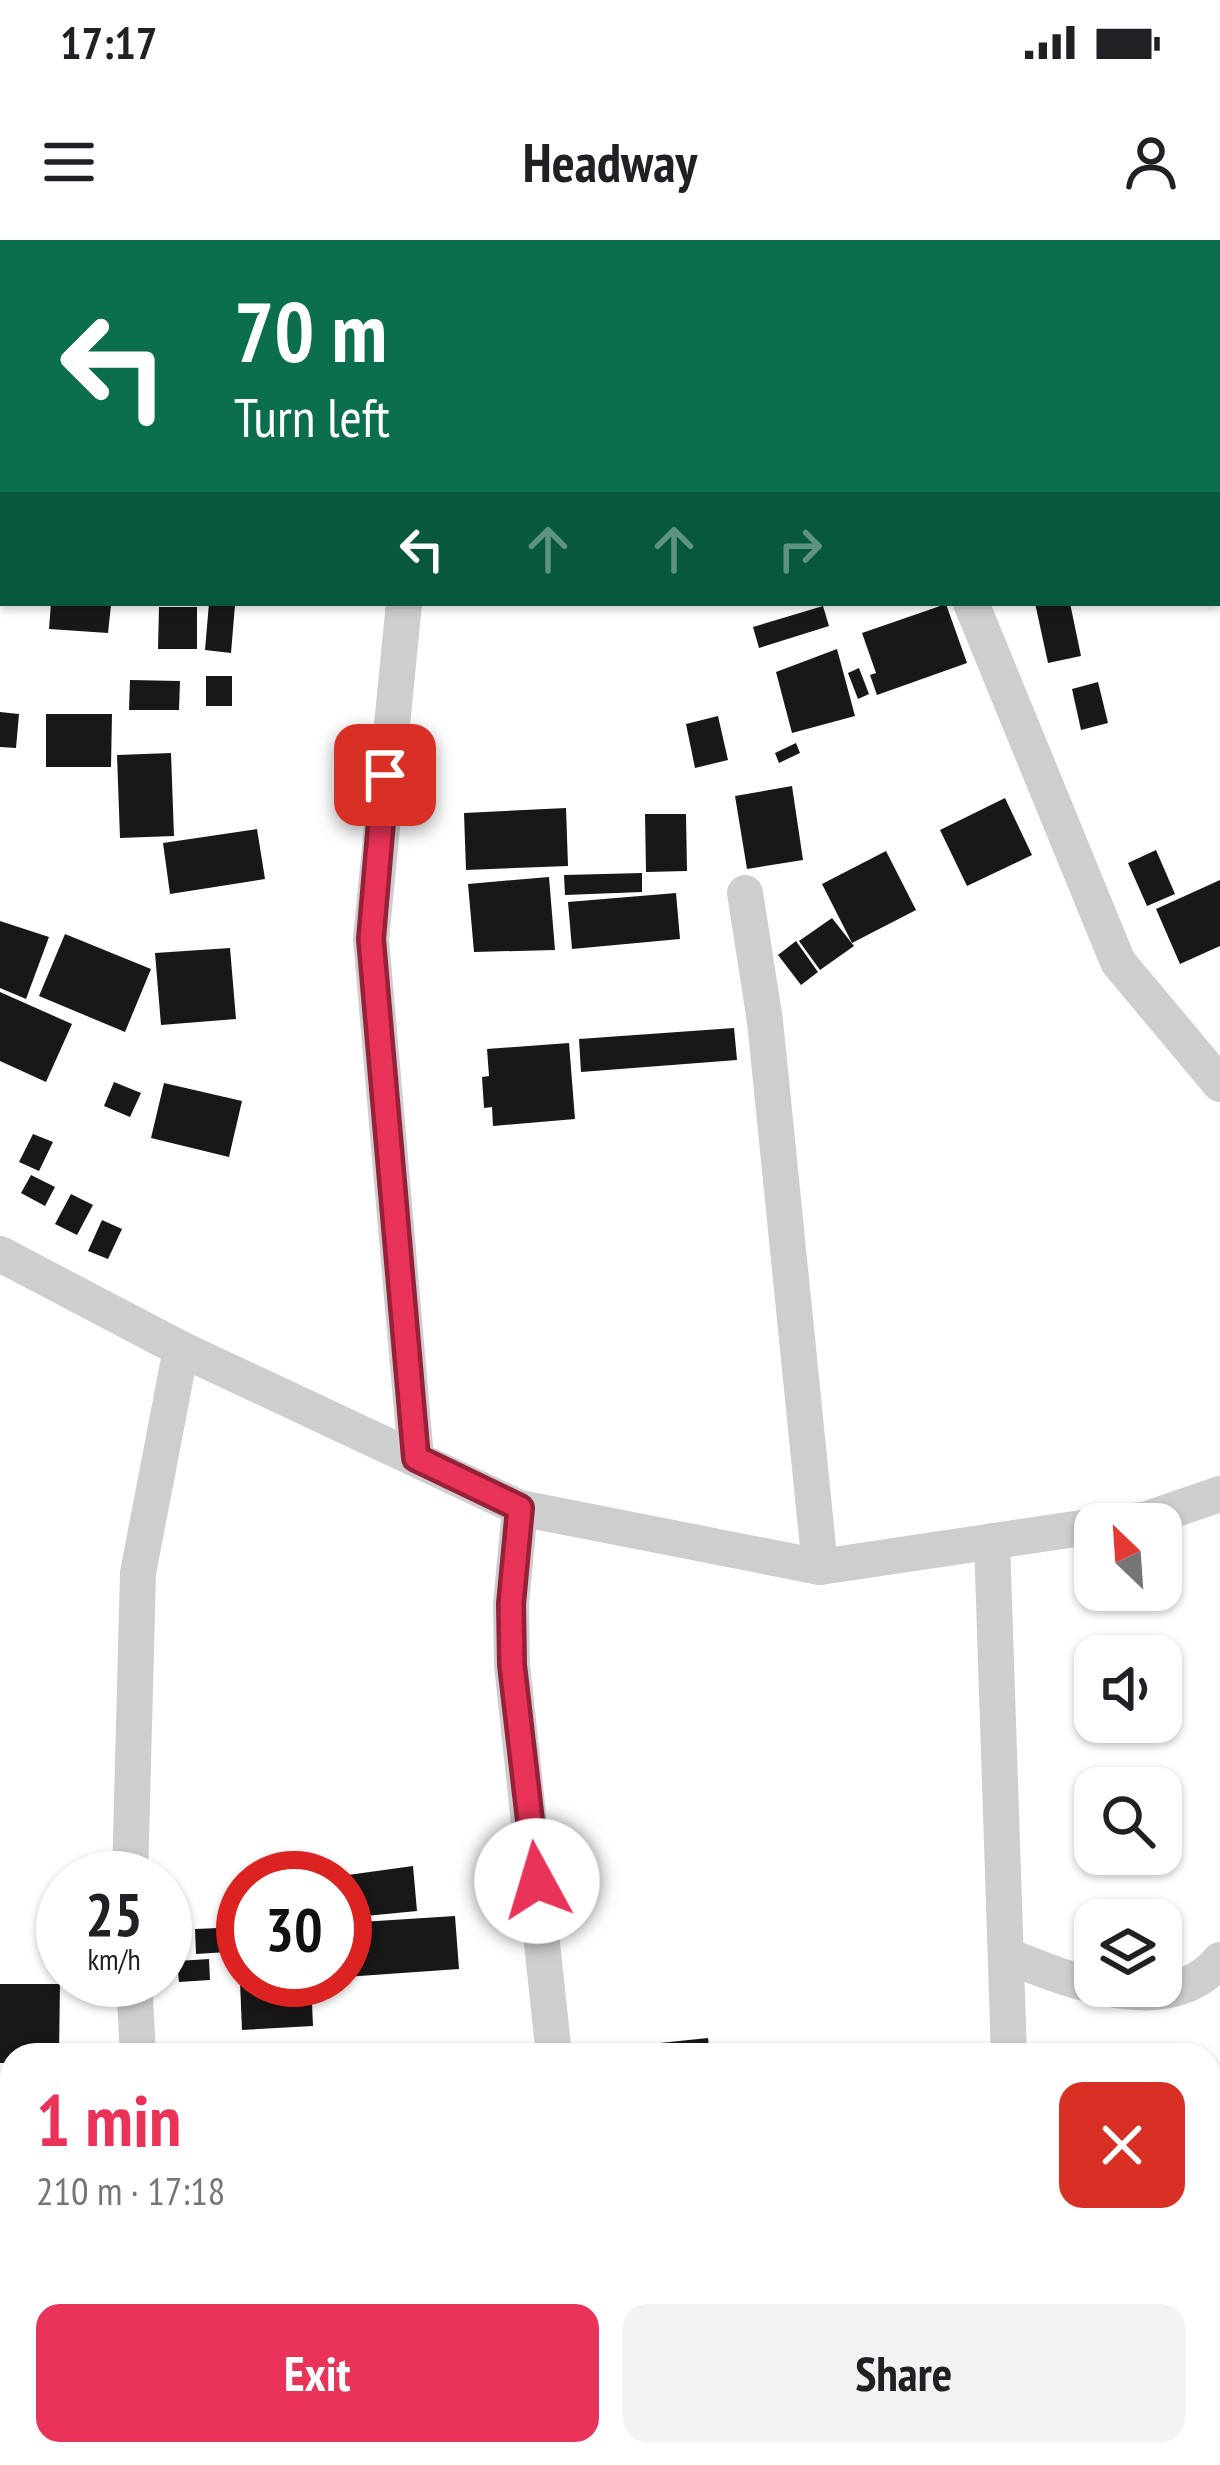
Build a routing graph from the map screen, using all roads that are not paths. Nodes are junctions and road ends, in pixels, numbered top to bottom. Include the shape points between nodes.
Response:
1 (404, 606) edge
2 (972, 606) edge
3 (745, 893) dead end
4 (1220, 1084) edge
5 (0, 1254) edge
6 (181, 1349) junction
7 (416, 1458) junction
8 (1220, 1494) edge
9 (1182, 1507) edge
10 (520, 1508) junction
11 (1074, 1529) edge
12 (992, 1540) junction
13 (820, 1567) junction
14 (131, 1851) edge
15 (1006, 1955) junction
16 (1220, 1960) edge
17 (135, 2007) edge
18 (137, 2043) edge
19 (553, 2043) edge
20 (1009, 2043) edge

1 - 7 street via 371,939
2 - 4 street via 1118,962
3 - 13 street
5 - 6 street
6 - 7 street
6 - 14 street via 138,1573
7 - 10 street
8 - 9 street
10 - 13 street
10 - 19 street via 512,1665
11 - 12 street
12 - 13 street
12 - 15 street
15 - 16 street via 1086,1988 1136,1991 1174,1986
15 - 20 street
17 - 18 street

